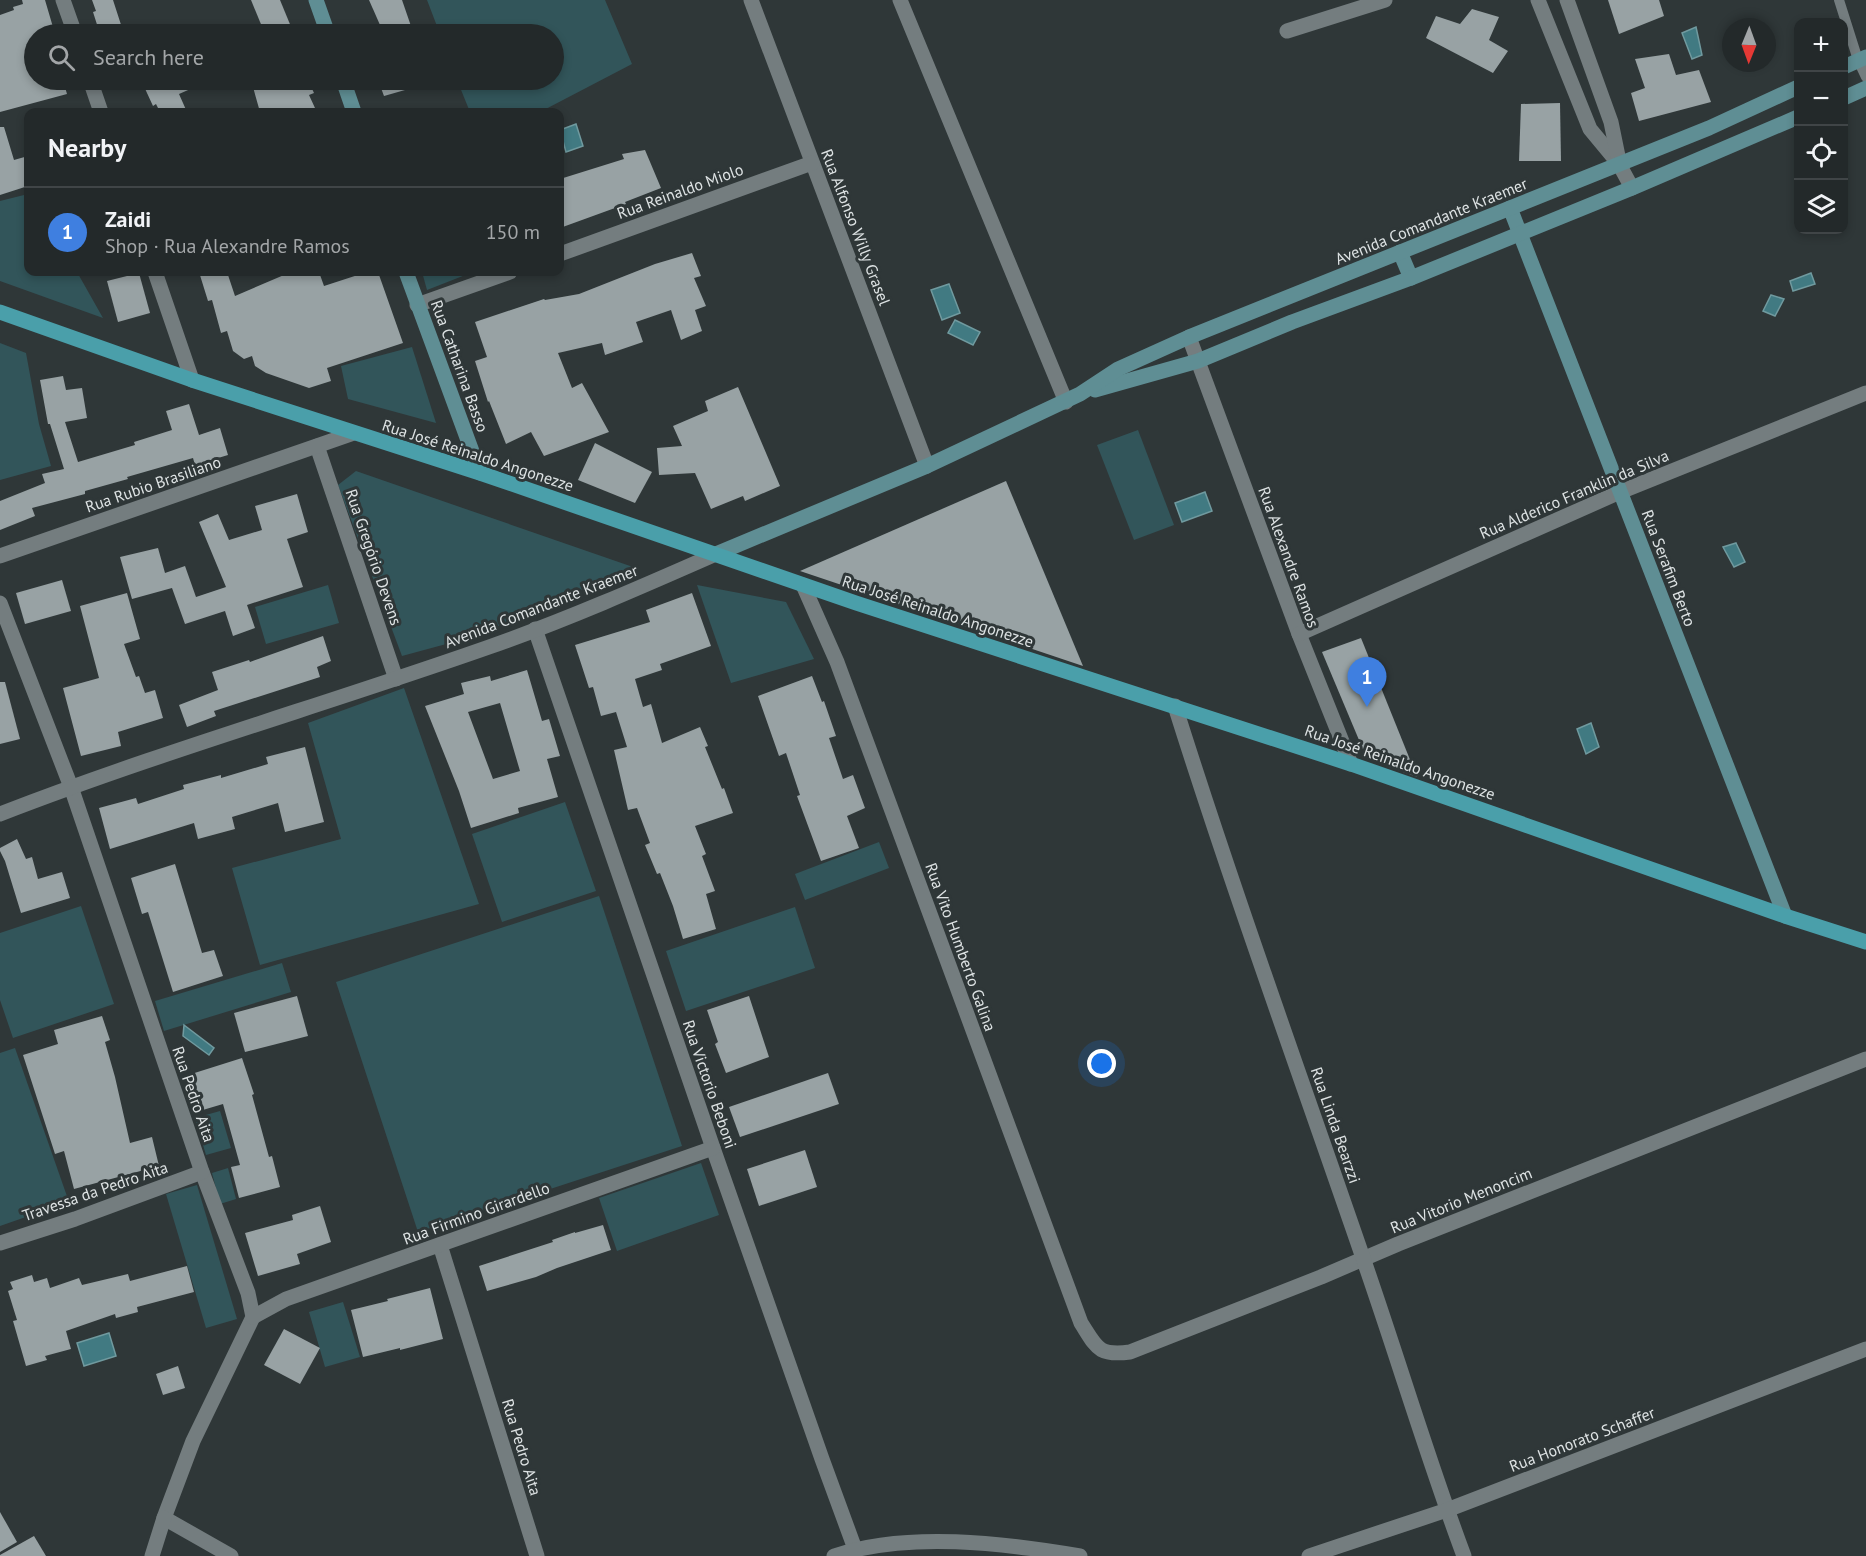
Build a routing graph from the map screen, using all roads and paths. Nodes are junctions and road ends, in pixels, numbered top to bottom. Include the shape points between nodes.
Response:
1 (63, 0) edge
2 (316, 0) edge
3 (751, 0) edge
4 (900, 0) edge
5 (1385, 0) edge
6 (1538, 0) edge
7 (1567, 0) edge
8 (1839, 0) edge
9 (71, 24) edge
10 (324, 24) edge
11 (1287, 31) dead end
12 (1862, 59) edge
13 (1848, 65) edge
14 (1866, 77) edge
15 (1866, 88) edge
16 (1794, 89) edge
17 (93, 90) edge
18 (346, 90) edge
19 (1848, 96) edge
20 (100, 108) edge
21 (353, 108) edge
22 (1794, 119) edge
23 (1709, 128) junction
24 (1719, 151) junction
25 (812, 163) junction
26 (1619, 164) junction
27 (1632, 188) junction
28 (1510, 208) junction
29 (1520, 233) junction
30 (1400, 252) junction
31 (564, 253) edge
32 (156, 276) edge
33 (407, 276) edge
34 (499, 276) edge
35 (1411, 278) junction
36 (1283, 300) junction
37 (417, 305) junction
38 (0, 312) edge
39 (1292, 322) junction
40 (1189, 337) junction
41 (1198, 361) junction
42 (192, 380) junction
43 (1866, 393) edge
44 (1080, 394) junction
45 (1066, 402) junction
46 (354, 433) junction
47 (317, 446) junction
48 (927, 466) junction
49 (480, 473) junction
50 (1620, 492) junction
51 (716, 554) junction
52 (0, 556) edge
53 (803, 585) junction
54 (0, 603) edge
55 (535, 629) junction
56 (1299, 634) junction
57 (396, 679) junction
58 (1175, 706) junction
59 (1351, 764) junction
60 (71, 786) junction
61 (0, 814) edge
62 (1785, 916) junction
63 (1866, 942) edge
64 (1866, 1059) edge
65 (713, 1148) junction
66 (202, 1172) junction
67 (0, 1243) edge
68 (440, 1245) junction
69 (1364, 1258) junction
70 (253, 1317) junction
71 (1081, 1323) joint
72 (1866, 1349) edge
73 (1446, 1510) junction
74 (164, 1518) junction
75 (855, 1549) junction
76 (152, 1556) edge
77 (231, 1556) edge
78 (537, 1556) edge
79 (834, 1556) edge
80 (1080, 1556) edge
81 (1309, 1556) edge
82 (1464, 1556) edge

1 - 9 street
2 - 10 main road
3 - 25 street, Rua Alfonso Willy Grasel
4 - 45 street
5 - 11 street
6 - 26 street via 1590,129
7 - 26 street via 1611,122
8 - 12 lane
12 - 13 main road
12 - 14 lane
15 - 19 main road
16 - 23 main road, Avenida Comandante Kraemer
17 - 20 street
18 - 21 main road
22 - 24 main road, Avenida Comandante Kraemer
23 - 24 main road
23 - 26 main road, Avenida Comandante Kraemer
24 - 27 main road, Avenida Comandante Kraemer
25 - 31 street, Rua Reinaldo Miolo
25 - 48 street, Rua Alfonso Willy Grasel
26 - 27 street
26 - 28 main road, Avenida Comandante Kraemer
27 - 29 main road, Avenida Comandante Kraemer
28 - 29 main road, Rua Serafim Berto
28 - 30 main road, Avenida Comandante Kraemer
29 - 35 main road, Avenida Comandante Kraemer
29 - 50 main road, Rua Serafim Berto
30 - 35 main road
30 - 36 main road, Avenida Comandante Kraemer
32 - 42 street
33 - 37 main road, Rua Catharina Basso
34 - 37 street
35 - 39 main road, Avenida Comandante Kraemer
36 - 39 main road
36 - 40 main road, Avenida Comandante Kraemer
37 - 49 main road, Rua Catharina Basso
38 - 42 main road, Rua José Reinaldo Angonezze
39 - 41 main road, Avenida Comandante Kraemer
40 - 41 street, Rua Alexandre Ramos
40 - 44 main road, Avenida Comandante Kraemer via 1118,369
41 - 44 main road, Avenida Comandante Kraemer
41 - 56 street, Rua Alexandre Ramos
42 - 46 main road, Rua José Reinaldo Angonezze
43 - 50 street, Rua Alderico Franklin da Silva
44 - 45 main road, Avenida Comandante Kraemer
45 - 48 main road, Avenida Comandante Kraemer
46 - 47 street, Rua Rubio Brasiliano
46 - 49 main road, Rua José Reinaldo Angonezze
47 - 52 street, Rua Rubio Brasiliano
47 - 57 street, Rua Gregório Devens
48 - 51 main road, Avenida Comandante Kraemer
49 - 51 main road, Rua José Reinaldo Angonezze
50 - 56 street, Rua Alderico Franklin da Silva
50 - 62 main road, Rua Serafim Berto
51 - 53 main road, Rua José Reinaldo Angonezze
51 - 55 street, Avenida Comandante Kraemer
53 - 58 main road, Rua José Reinaldo Angonezze
53 - 71 street, Rua Vito Humberto Galina via 837,662
54 - 60 street, Rua Pedro Aita
55 - 57 street, Avenida Comandante Kraemer
55 - 65 street, Rua Victorio Beboni
56 - 59 street, Rua Alexandre Ramos
57 - 60 street, Avenida Comandante Kraemer
58 - 59 main road, Rua José Reinaldo Angonezze
58 - 69 street, Rua Linda Bearzzi
59 - 62 main road, Rua José Reinaldo Angonezze
60 - 61 street, Avenida Comandante Kraemer
60 - 66 street, Rua Pedro Aita
62 - 63 main road, Rua José Reinaldo Angonezze
64 - 69 street, Rua Vitorio Menoncim
65 - 68 street, Rua Firmino Girardello
65 - 75 street, Rua Victorio Beboni
66 - 67 street, Travessa da Pedro Aita
66 - 70 street, Rua Pedro Aita via 245,1284
68 - 70 street, Rua Firmino Girardello via 286,1299
68 - 78 street, Rua Pedro Aita
69 - 71 street, Rua Vitorio Menoncim via 1130,1352 1111,1354 1096,1347
69 - 73 street, Rua Linda Bearzzi
70 - 74 street via 193,1441
72 - 73 street, Rua Honorato Schaffer
73 - 81 street, Rua Honorato Schaffer
73 - 82 street, Rua Linda Bearzzi
74 - 76 street
74 - 77 street
75 - 79 street
75 - 80 street via 963,1541

